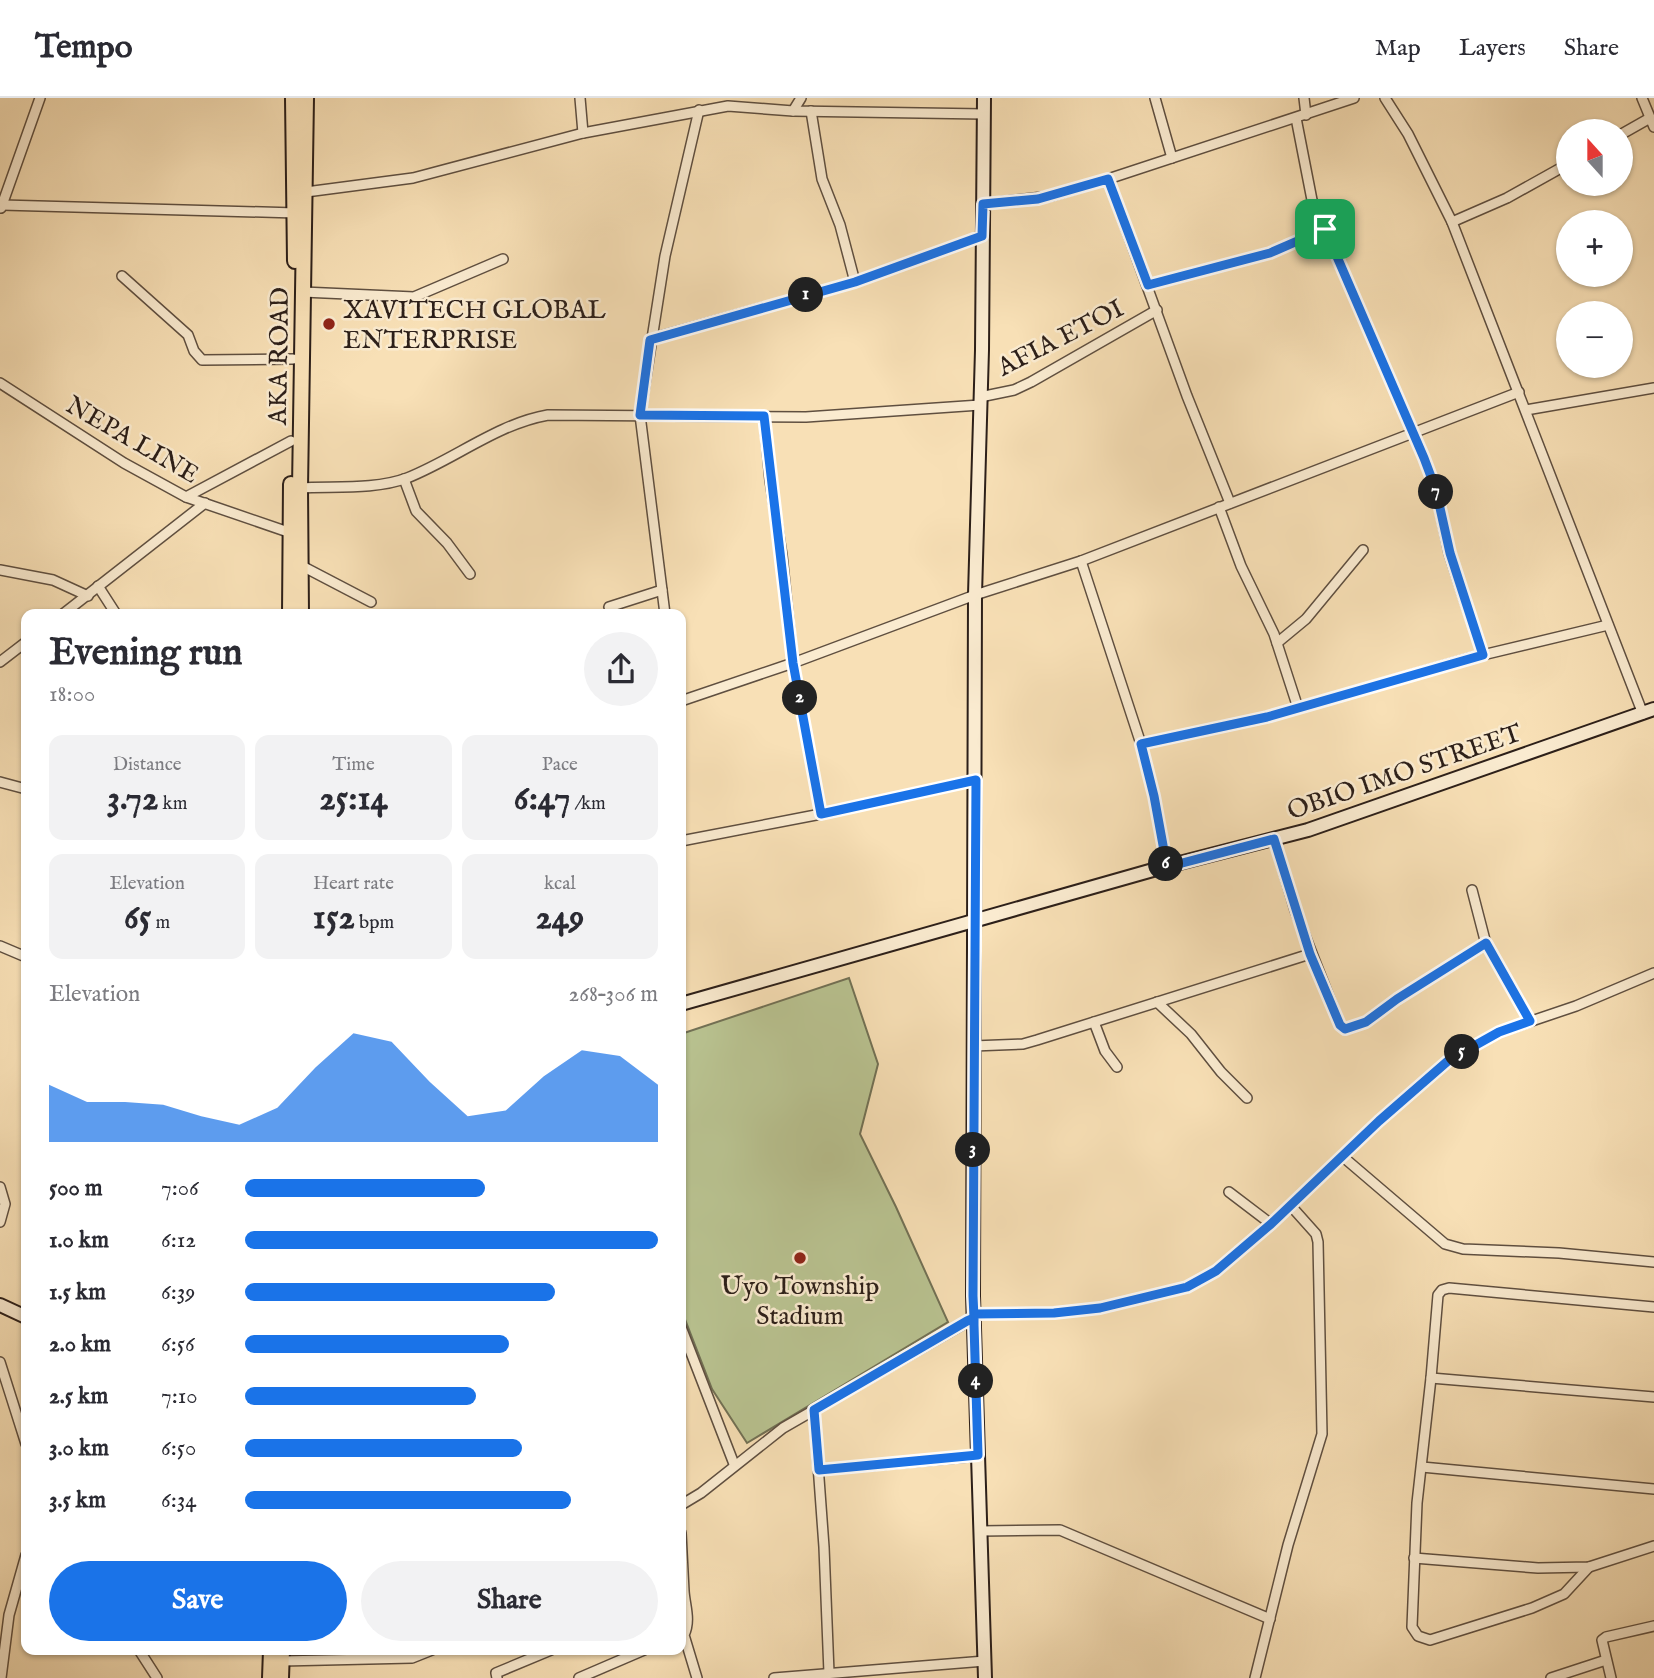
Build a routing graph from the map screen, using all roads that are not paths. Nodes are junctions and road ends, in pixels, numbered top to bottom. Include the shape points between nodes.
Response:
1 (40, 98) edge
2 (293, 98) edge
3 (306, 98) edge
4 (580, 98) edge
5 (800, 98) edge
6 (984, 98) edge
7 (1155, 98) edge
8 (1304, 98) edge
9 (1354, 98) edge
10 (1385, 98) edge
11 (1642, 98) edge
12 (747, 102) edge
13 (699, 110) junction
14 (793, 111) junction
15 (811, 111) junction
16 (984, 114) junction
17 (1301, 117) junction
18 (1652, 123) edge
19 (1633, 130) edge
20 (583, 133) junction
21 (1172, 158) junction
22 (1556, 171) edge
23 (1108, 179) junction
24 (306, 192) junction
25 (983, 204) junction
26 (1, 207) edge
27 (296, 213) junction
28 (1452, 222) junction
29 (1325, 229) junction
30 (982, 236) junction
31 (503, 259) dead end
32 (122, 276) dead end
33 (855, 282) junction
34 (1148, 285) junction
35 (303, 292) junction
36 (1157, 310) junction
37 (650, 340) junction
38 (293, 359) junction
39 (0, 383) edge
40 (1654, 388) edge
41 (1519, 391) junction
42 (980, 401) junction
43 (1526, 410) junction
44 (640, 415) junction
45 (764, 416) junction
46 (1413, 433) junction
47 (291, 441) junction
48 (404, 479) junction
49 (300, 488) junction
50 (186, 497) junction
51 (205, 503) junction
52 (1230, 503) junction
53 (1219, 507) junction
54 (291, 533) junction
55 (1363, 550) dead end
56 (1081, 561) junction
57 (302, 566) junction
58 (0, 570) edge
59 (470, 574) dead end
60 (98, 586) junction
61 (662, 590) junction
62 (975, 595) junction
63 (88, 596) junction
64 (371, 602) dead end
65 (609, 607) dead end
66 (70, 609) edge
67 (113, 609) edge
68 (290, 609) edge
69 (301, 609) edge
70 (665, 609) edge
71 (1608, 625) junction
72 (1277, 643) junction
73 (21, 646) edge
74 (1483, 655) junction
75 (0, 662) edge
76 (793, 663) junction
77 (686, 699) edge
78 (1298, 708) junction
79 (1648, 712) edge
80 (1141, 744) junction
81 (976, 780) junction
82 (0, 782) edge
83 (21, 788) edge
84 (821, 814) junction
85 (1274, 839) junction
86 (686, 840) edge
87 (1167, 867) junction
88 (1472, 890) dead end
89 (973, 922) junction
90 (1486, 943) junction
91 (0, 946) edge
92 (1310, 954) junction
93 (21, 955) edge
94 (1654, 973) edge
95 (1157, 1002) junction
96 (686, 1003) edge
97 (1094, 1021) junction
98 (1530, 1021) junction
99 (973, 1046) junction
100 (1116, 1067) dead end
101 (1247, 1098) dead end
102 (1342, 1156) junction
103 (0, 1186) edge
104 (1229, 1192) dead end
105 (1290, 1206) junction
106 (0, 1222) edge
107 (1271, 1224) junction
108 (1654, 1262) edge
109 (0, 1305) edge
110 (1654, 1307) edge
111 (974, 1314) junction
112 (21, 1315) edge
113 (686, 1348) edge
114 (0, 1362) edge
115 (1432, 1378) junction
116 (1654, 1397) edge
117 (814, 1410) junction
118 (21, 1428) edge
119 (978, 1455) junction
120 (734, 1464) junction
121 (1422, 1467) junction
122 (819, 1470) junction
123 (1654, 1489) edge
124 (686, 1502) edge
125 (980, 1531) junction
126 (1654, 1546) edge
127 (1414, 1558) junction
128 (1589, 1567) junction
129 (21, 1573) edge
130 (686, 1602) edge
131 (1270, 1619) junction
132 (1654, 1626) edge
133 (686, 1630) edge
134 (686, 1646) edge
135 (142, 1655) edge
136 (271, 1655) edge
137 (282, 1655) edge
138 (420, 1655) edge
139 (539, 1655) edge
140 (632, 1655) edge
141 (1606, 1660) junction
142 (985, 1661) junction
143 (834, 1674) edge
144 (1, 1678) edge
145 (157, 1678) edge
146 (270, 1678) edge
147 (281, 1678) edge
148 (497, 1678) edge
149 (579, 1678) edge
150 (698, 1678) edge
151 (774, 1678) edge
152 (985, 1678) edge
153 (1255, 1678) edge
154 (1551, 1678) edge
155 (1611, 1678) edge

1 - 26 street
2 - 27 main road, AKA ROAD
3 - 24 main road, AKA ROAD
4 - 20 street
5 - 14 street
6 - 16 street
7 - 21 street
8 - 17 street
9 - 17 street
10 - 28 street
11 - 18 street
12 - 13 street
12 - 14 street
13 - 20 street
13 - 37 street
14 - 15 street
15 - 16 street
15 - 33 street via 822,179
16 - 25 street
17 - 21 street
17 - 29 street via 1309,188
18 - 19 street
20 - 24 street via 413,178
21 - 23 street
22 - 28 street
23 - 25 street via 1038,199
23 - 34 street
24 - 35 main road, AKA ROAD
25 - 30 street
26 - 27 street
27 - 38 main road, AKA ROAD
28 - 41 street
29 - 34 street via 1270,253
29 - 46 street
30 - 33 street
30 - 42 street
31 - 35 street via 414,297
32 - 38 street via 188,335 202,360
33 - 37 street
34 - 36 street
35 - 49 main road, AKA ROAD
36 - 42 street, AFIA ETOI via 1031,382
36 - 52 street
37 - 44 street
38 - 47 main road, AKA ROAD
39 - 50 street, NEPA LINE
40 - 43 street
41 - 43 street
41 - 46 street
42 - 45 street, AFIA ETOI via 859,414
42 - 62 street
43 - 71 street
44 - 45 street, AFIA ETOI
44 - 48 street, AFIA ETOI via 567,413 530,418
44 - 61 street
45 - 76 street
46 - 52 street
46 - 74 street via 1436,490 1450,553
47 - 50 street
47 - 54 main road, AKA ROAD
48 - 49 street, AFIA ETOI
48 - 59 street via 416,511
49 - 57 main road, AKA ROAD
50 - 51 street, NEPA LINE
51 - 54 street, NEPA LINE
51 - 60 street
52 - 53 street
53 - 56 street
53 - 72 street
54 - 68 main road, AKA ROAD
55 - 72 street via 1306,619
56 - 62 street
56 - 80 street
57 - 64 street
57 - 69 main road, AKA ROAD
58 - 63 street via 53,580
60 - 63 street
60 - 67 street
61 - 65 street
61 - 70 street
62 - 76 street
62 - 81 street
63 - 66 street
71 - 74 street
71 - 79 street
72 - 78 street
73 - 75 street
74 - 78 street
76 - 77 street
76 - 84 street
78 - 80 street
79 - 85 street, OBIO IMO STREET
80 - 87 street
81 - 84 street
81 - 89 street
82 - 83 street
84 - 86 street
85 - 87 street, OBIO IMO STREET
85 - 92 street
87 - 89 street, OBIO IMO STREET
88 - 90 street
89 - 96 street, OBIO IMO STREET
89 - 99 street
90 - 92 street via 1366,1022 1345,1029
90 - 98 street
91 - 93 street
92 - 95 street
94 - 98 street
95 - 97 street
95 - 101 street
97 - 99 street via 1023,1044
97 - 100 street
98 - 102 street via 1499,1032 1449,1060
99 - 111 street
102 - 105 street
102 - 108 street via 1445,1244
103 - 106 street via 5,1203
104 - 107 street
105 - 107 street
105 - 131 street via 1318,1242 1322,1434
107 - 111 street via 1216,1271 1187,1287 1100,1308
109 - 112 street
110 - 115 street via 1442,1290
111 - 117 street
111 - 119 street
113 - 120 street
114 - 118 street
115 - 116 street
115 - 121 street
117 - 120 street
117 - 122 street
119 - 122 street
119 - 125 street
120 - 124 street
121 - 123 street
121 - 127 street
122 - 143 street
125 - 131 street via 1060,1530
125 - 142 street
126 - 128 street
127 - 128 street via 1538,1568
127 - 128 street via 1412,1628 1430,1640 1564,1594
129 - 144 street via 9,1615
130 - 133 street
131 - 153 street
132 - 141 street via 1606,1637 1602,1640
134 - 150 street
135 - 145 street
136 - 146 main road
137 - 138 street
137 - 147 main road
139 - 148 street via 496,1673
140 - 149 street
141 - 154 street
141 - 155 street
142 - 143 street
142 - 152 street
143 - 151 street

